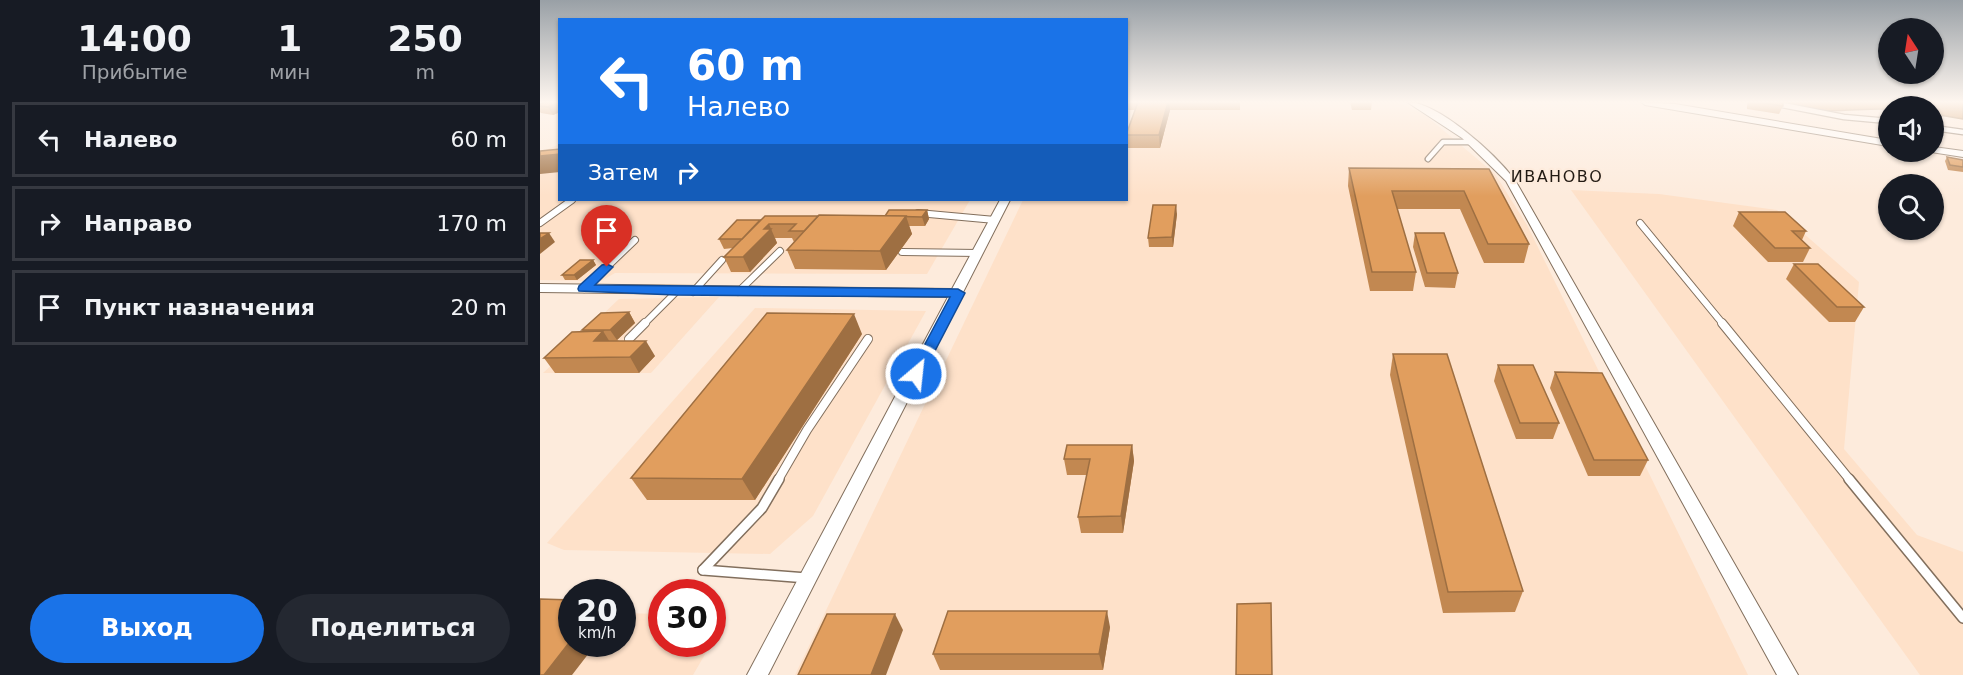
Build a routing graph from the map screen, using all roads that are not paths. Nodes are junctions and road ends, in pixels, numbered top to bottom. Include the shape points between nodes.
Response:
1 (1462, 134) edge
2 (1822, 134) edge
3 (1473, 142) junction
4 (1878, 142) edge
5 (1944, 151) edge
6 (1963, 154) edge
7 (1428, 159) dead end
8 (571, 201) edge
9 (1004, 201) edge
10 (913, 212) edge
11 (995, 220) junction
12 (540, 223) edge
13 (1640, 223) dead end
14 (635, 240) dead end
15 (780, 251) dead end
16 (902, 252) dead end
17 (978, 254) junction
18 (722, 261) edge
19 (540, 288) edge
20 (584, 289) junction
21 (676, 292) junction
22 (693, 292) junction
23 (738, 292) junction
24 (958, 293) junction
25 (629, 339) edge
26 (868, 339) dead end
27 (809, 578) junction
28 (1963, 618) edge
29 (757, 675) edge
30 (1788, 675) edge

1 - 3 street
2 - 4 street
3 - 7 lane via 1443,142
3 - 30 street via 1510,180
5 - 6 street
8 - 12 lane
9 - 11 street
10 - 11 lane
11 - 17 street
13 - 28 lane
14 - 20 lane
15 - 23 lane
16 - 17 lane
17 - 24 street
18 - 22 lane
19 - 20 street
20 - 21 street
21 - 22 street
21 - 25 lane
22 - 23 street
23 - 24 street
24 - 27 street
26 - 27 lane via 807,430 762,508 703,570
27 - 29 street

